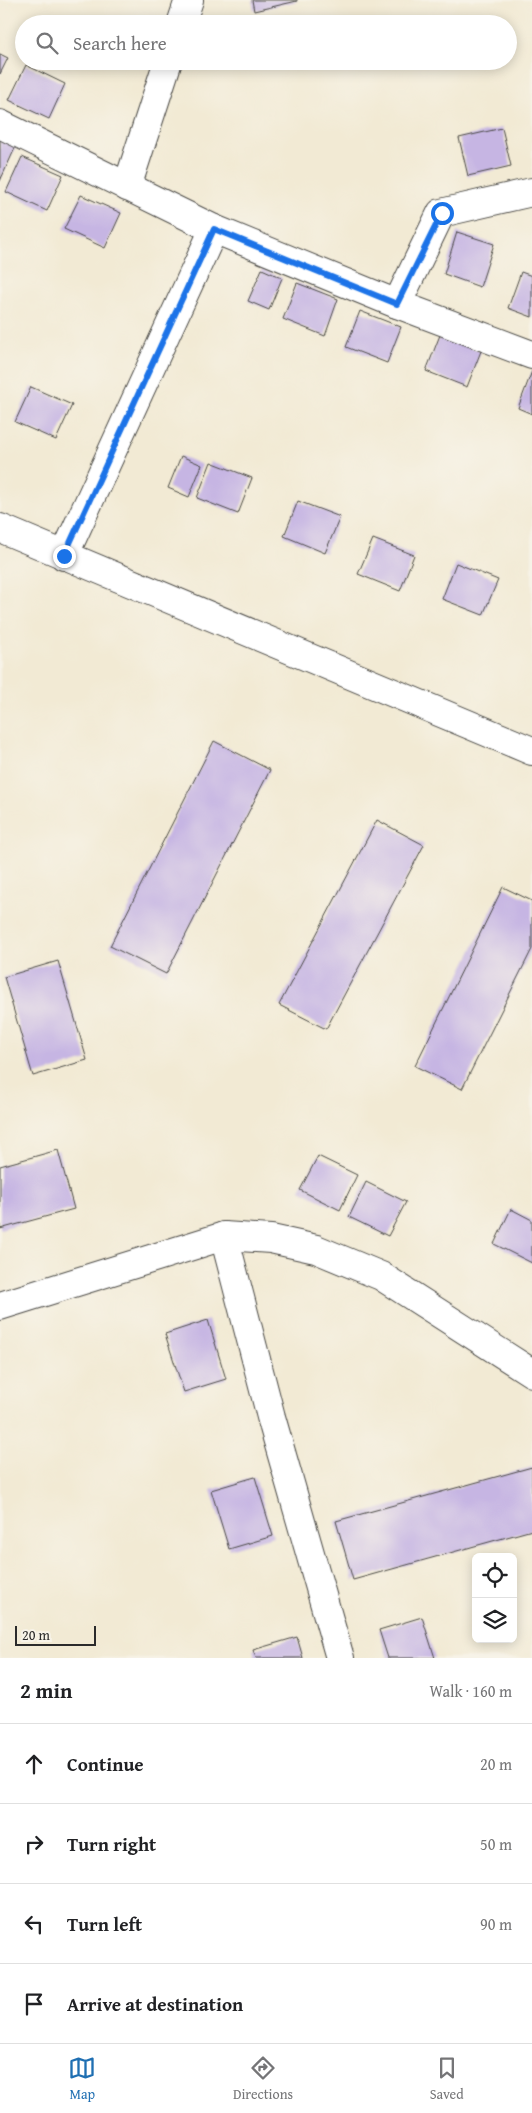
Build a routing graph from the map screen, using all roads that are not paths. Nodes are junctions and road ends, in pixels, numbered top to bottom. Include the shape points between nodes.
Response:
1 (189, 0) edge
2 (184, 15) edge
3 (165, 70) edge
4 (0, 124) edge
5 (127, 187) junction
6 (532, 192) edge
7 (214, 229) junction
8 (397, 304) junction
9 (532, 355) edge
10 (0, 528) edge
11 (64, 556) junction
12 (532, 752) edge
13 (224, 1236) junction
14 (0, 1306) edge
15 (532, 1372) edge
16 (340, 1658) edge

1 - 2 street
3 - 5 street
4 - 5 street
5 - 7 street
6 - 8 street via 442,213
7 - 8 street
7 - 11 street
8 - 9 street
10 - 11 street
11 - 12 street
13 - 14 street
13 - 15 street via 271,1239 316,1249 381,1276
13 - 16 street via 271,1417

